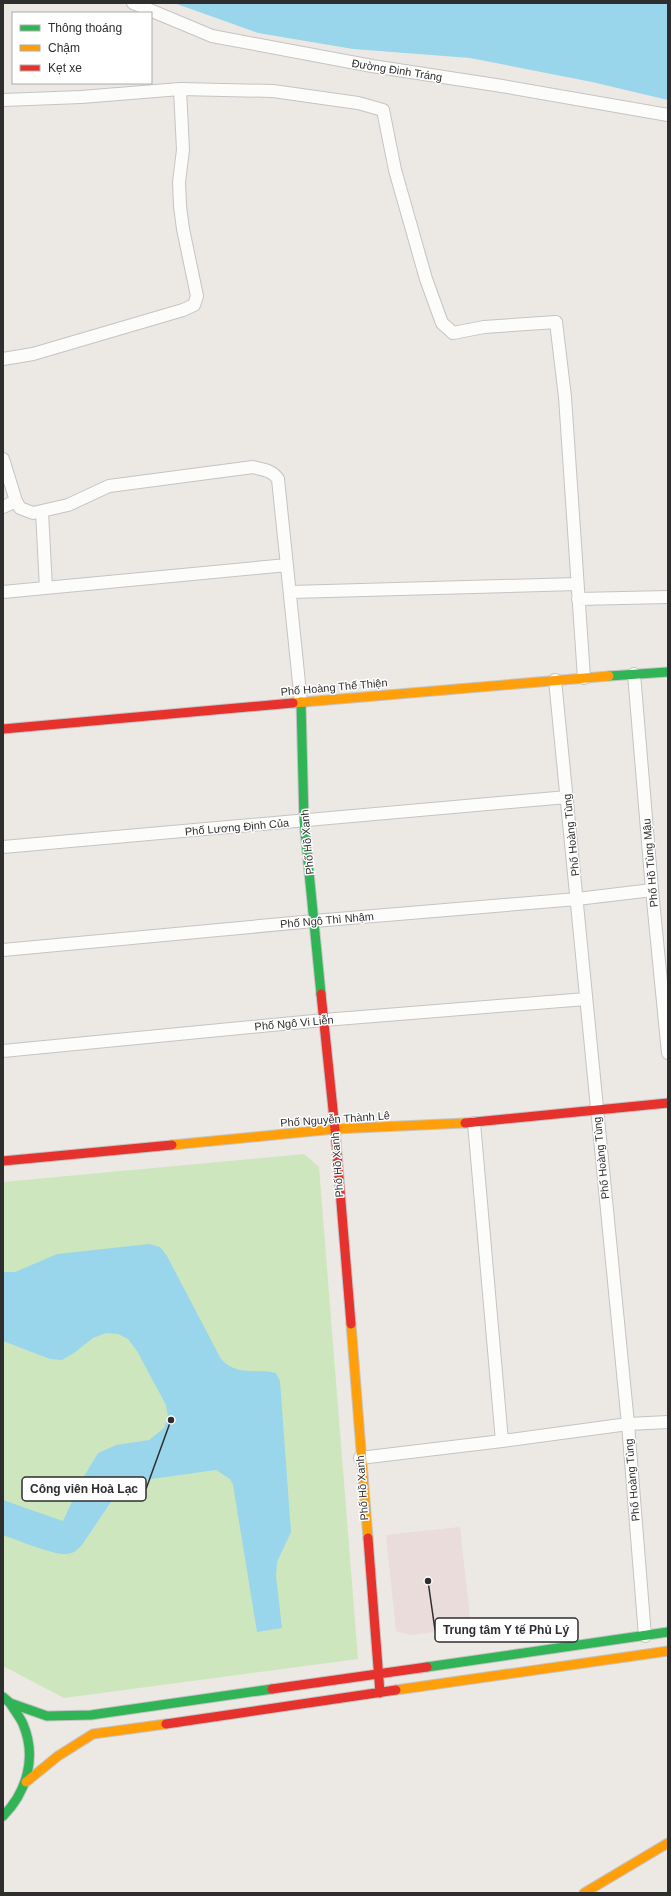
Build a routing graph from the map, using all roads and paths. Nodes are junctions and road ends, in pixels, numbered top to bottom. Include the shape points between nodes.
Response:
1 (133, 3) edge
2 (180, 89) junction
3 (3, 100) edge
4 (668, 115) edge
5 (3, 359) edge
6 (3, 462) edge
7 (16, 501) junction
8 (3, 507) edge
9 (42, 512) junction
10 (287, 566) junction
11 (577, 584) junction
12 (46, 588) junction
13 (3, 592) edge
14 (291, 592) junction
15 (668, 597) edge
16 (578, 599) junction
17 (668, 672) edge
18 (634, 674) junction
19 (584, 678) junction
20 (555, 680) junction
21 (301, 702) junction
22 (3, 729) edge
23 (567, 797) junction
24 (304, 822) junction
25 (3, 847) edge
26 (652, 890) junction
27 (577, 899) junction
28 (314, 921) junction
29 (3, 950) edge
30 (586, 999) junction
31 (324, 1020) junction
32 (3, 1051) edge
33 (668, 1053) edge
34 (668, 1103) edge
35 (597, 1109) junction
36 (474, 1123) junction
37 (335, 1130) junction
38 (3, 1161) edge
39 (668, 1422) edge
40 (628, 1424) junction
41 (502, 1441) junction
42 (360, 1458) junction
43 (668, 1632) edge
44 (644, 1636) junction
45 (668, 1651) edge
46 (647, 1654) junction
47 (377, 1674) junction
48 (380, 1693) junction
49 (6, 1700) edge
50 (26, 1782) junction
51 (3, 1816) edge
52 (668, 1843) edge
53 (584, 1893) edge

1 - 4 street, Đường Đinh Tráng via 212,36 372,66
2 - 3 street
2 - 5 street via 184,150 178,182 183,230 197,296 194,304 183,310 48,349
2 - 11 street via 273,91 358,103 383,110 397,177 426,279 442,323 453,333 484,327 556,322 565,397
6 - 7 street
7 - 8 street
7 - 9 street via 20,508 27,511
9 - 10 street, Phố Hồ Xanh via 68,505 109,486 253,468 270,471 278,479
9 - 12 street
10 - 12 street
10 - 14 street, Phố Hồ Xanh
11 - 14 street
11 - 16 street
12 - 13 street
14 - 21 street, Phố Hồ Xanh
15 - 16 street
16 - 19 street
17 - 18 street, Phố Hoàng Thế Thiện
18 - 19 street, Phố Hoàng Thế Thiện
18 - 26 street, Phố Hồ Tùng Mậu
19 - 20 street, Phố Hoàng Thế Thiện
20 - 21 street, Phố Hoàng Thế Thiện
20 - 23 street, Phố Hoàng Tùng
21 - 22 street, Phố Hoàng Thế Thiện
21 - 24 street, Phố Hồ Xanh
23 - 24 street, Phố Lương Định Của
23 - 27 street, Phố Hoàng Tùng
24 - 25 street, Phố Lương Định Của
24 - 28 street, Phố Hồ Xanh
26 - 27 street, Phố Ngô Thì Nhậm
26 - 33 street, Phố Hồ Tùng Mậu
27 - 28 street, Phố Ngô Thì Nhậm
27 - 30 street, Phố Hoàng Tùng
28 - 29 street, Phố Ngô Thì Nhậm
28 - 31 street, Phố Hồ Xanh
30 - 31 street, Phố Ngô Vi Liễn
30 - 35 street, Phố Hoàng Tùng
31 - 32 street, Phố Ngô Vi Liễn
31 - 37 street, Phố Hồ Xanh
34 - 35 street, Phố Nguyễn Thành Lê
35 - 36 street, Phố Nguyễn Thành Lê
35 - 40 street, Phố Hoàng Tùng
36 - 37 street, Phố Nguyễn Thành Lê
36 - 41 street
37 - 38 street, Phố Nguyễn Thành Lê
37 - 42 street, Phố Hồ Xanh
39 - 40 street
40 - 41 street
40 - 44 street, Phố Hoàng Tùng
41 - 42 street
42 - 47 street, Phố Hồ Xanh
43 - 44 street
44 - 46 street
44 - 47 street
45 - 46 street
46 - 48 street
47 - 48 street, Phố Hồ Xanh
47 - 49 street via 91,1715 47,1716
48 - 50 street via 93,1734 58,1756
49 - 50 street via 24,1727 30,1754
50 - 51 street via 13,1807
52 - 53 street

